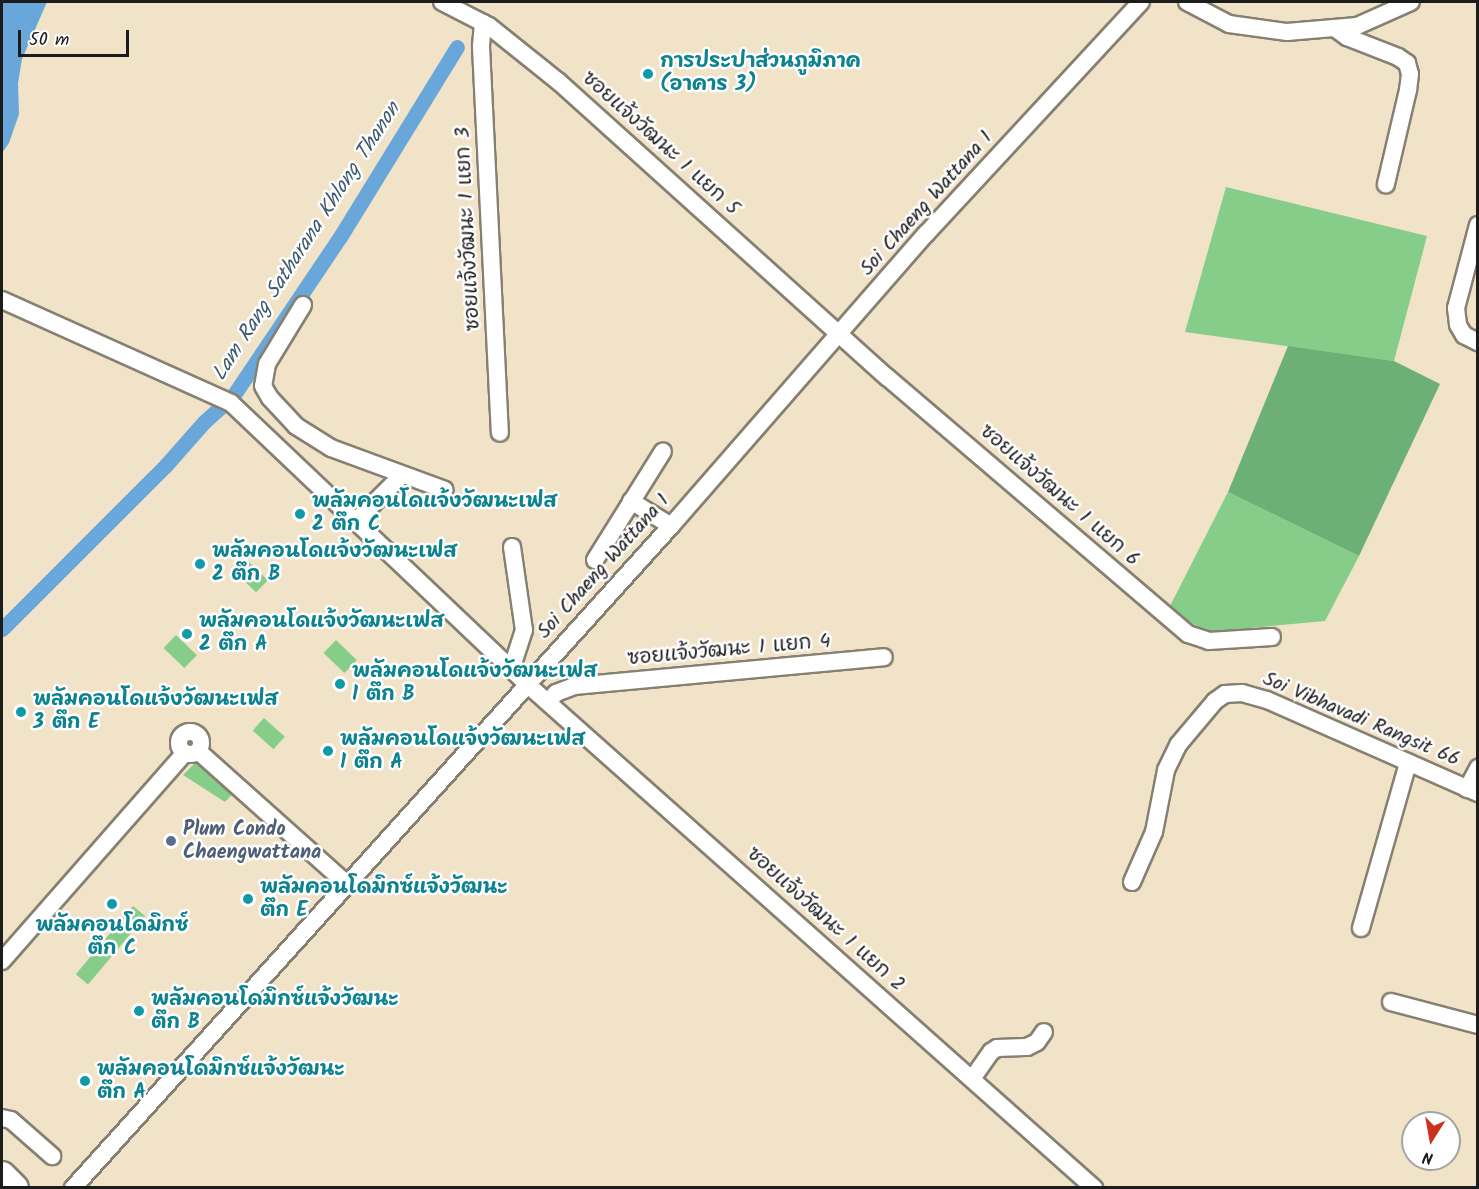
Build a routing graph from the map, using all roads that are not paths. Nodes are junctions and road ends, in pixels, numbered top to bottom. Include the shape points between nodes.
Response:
1 (442, 2) edge
2 (475, 2) edge
3 (1141, 2) edge
4 (1187, 2) edge
5 (1411, 2) edge
6 (480, 21) junction
7 (1336, 29) junction
8 (1386, 184) dead end
9 (1478, 225) edge
10 (1474, 250) edge
11 (2, 300) edge
12 (303, 305) dead end
13 (838, 333) junction
14 (1478, 342) edge
15 (500, 433) dead end
16 (663, 451) dead end
17 (402, 475) junction
18 (445, 490) dead end
19 (631, 501) junction
20 (355, 522) junction
21 (671, 526) junction
22 (512, 547) dead end
23 (594, 560) dead end
24 (1272, 637) dead end
25 (884, 657) dead end
26 (512, 667) junction
27 (528, 684) junction
28 (548, 702) junction
29 (1408, 763) junction
30 (1478, 768) edge
31 (1472, 791) edge
32 (1132, 882) dead end
33 (347, 884) junction
34 (1361, 928) dead end
35 (2, 961) edge
36 (1391, 1002) dead end
37 (1478, 1025) edge
38 (1044, 1032) dead end
39 (972, 1079) junction
40 (2, 1118) edge
41 (52, 1156) dead end
42 (2, 1175) edge
43 (15, 1188) edge
44 (74, 1188) edge
45 (1094, 1188) edge

1 - 6 street, ซอยแจ้งวัฒนะ 1 แยก 5
2 - 6 street, ซอยแจ้งวัฒนะ 1 แยก 3
3 - 13 street, Soi Chaeng Wattana 1
4 - 7 street via 1229,24 1287,32
5 - 7 street via 1358,26
6 - 13 street, ซอยแจ้งวัฒนะ 1 แยก 5 via 559,82
6 - 15 street, ซอยแจ้งวัฒนะ 1 แยก 3
7 - 8 street via 1407,63 1408,90
9 - 10 street
10 - 14 street via 1456,308 1464,335
11 - 20 street, ซอยแจ้งวัฒนะ 1 แยก 2 via 231,403
12 - 17 street via 267,364 263,386 296,426 311,436 331,448
13 - 21 street, Soi Chaeng Wattana 1
13 - 24 street, ซอยแจ้งวัฒนะ 1 แยก 6 via 1188,634 1209,641
16 - 19 street
17 - 18 street
17 - 20 street
19 - 21 street
19 - 23 street
20 - 26 street, ซอยแจ้งวัฒนะ 1 แยก 2
21 - 27 street, Soi Chaeng Wattana 1
22 - 26 street via 524,630
25 - 28 street, ซอยแจ้งวัฒนะ 1 แยก 4 via 574,686 556,693
26 - 27 street, ซอยแจ้งวัฒนะ 1 แยก 2
27 - 28 street, ซอยแจ้งวัฒนะ 1 แยก 2
27 - 33 street, Soi Chaeng Wattana 1
28 - 39 street, ซอยแจ้งวัฒนะ 1 แยก 2
29 - 31 street, Soi Vibhavadi Rangsit 66
29 - 32 street, Soi Vibhavadi Rangsit 66 via 1267,700 1242,693 1225,694 1178,746 1166,770 1154,832
29 - 34 street
30 - 31 street
33 - 35 street via 191,752
33 - 44 street, Soi Chaeng Wattana 1
36 - 37 street
38 - 39 street via 1027,1047 997,1048
39 - 45 street, ซอยแจ้งวัฒนะ 1 แยก 2
40 - 41 street via 11,1120
42 - 43 main road

